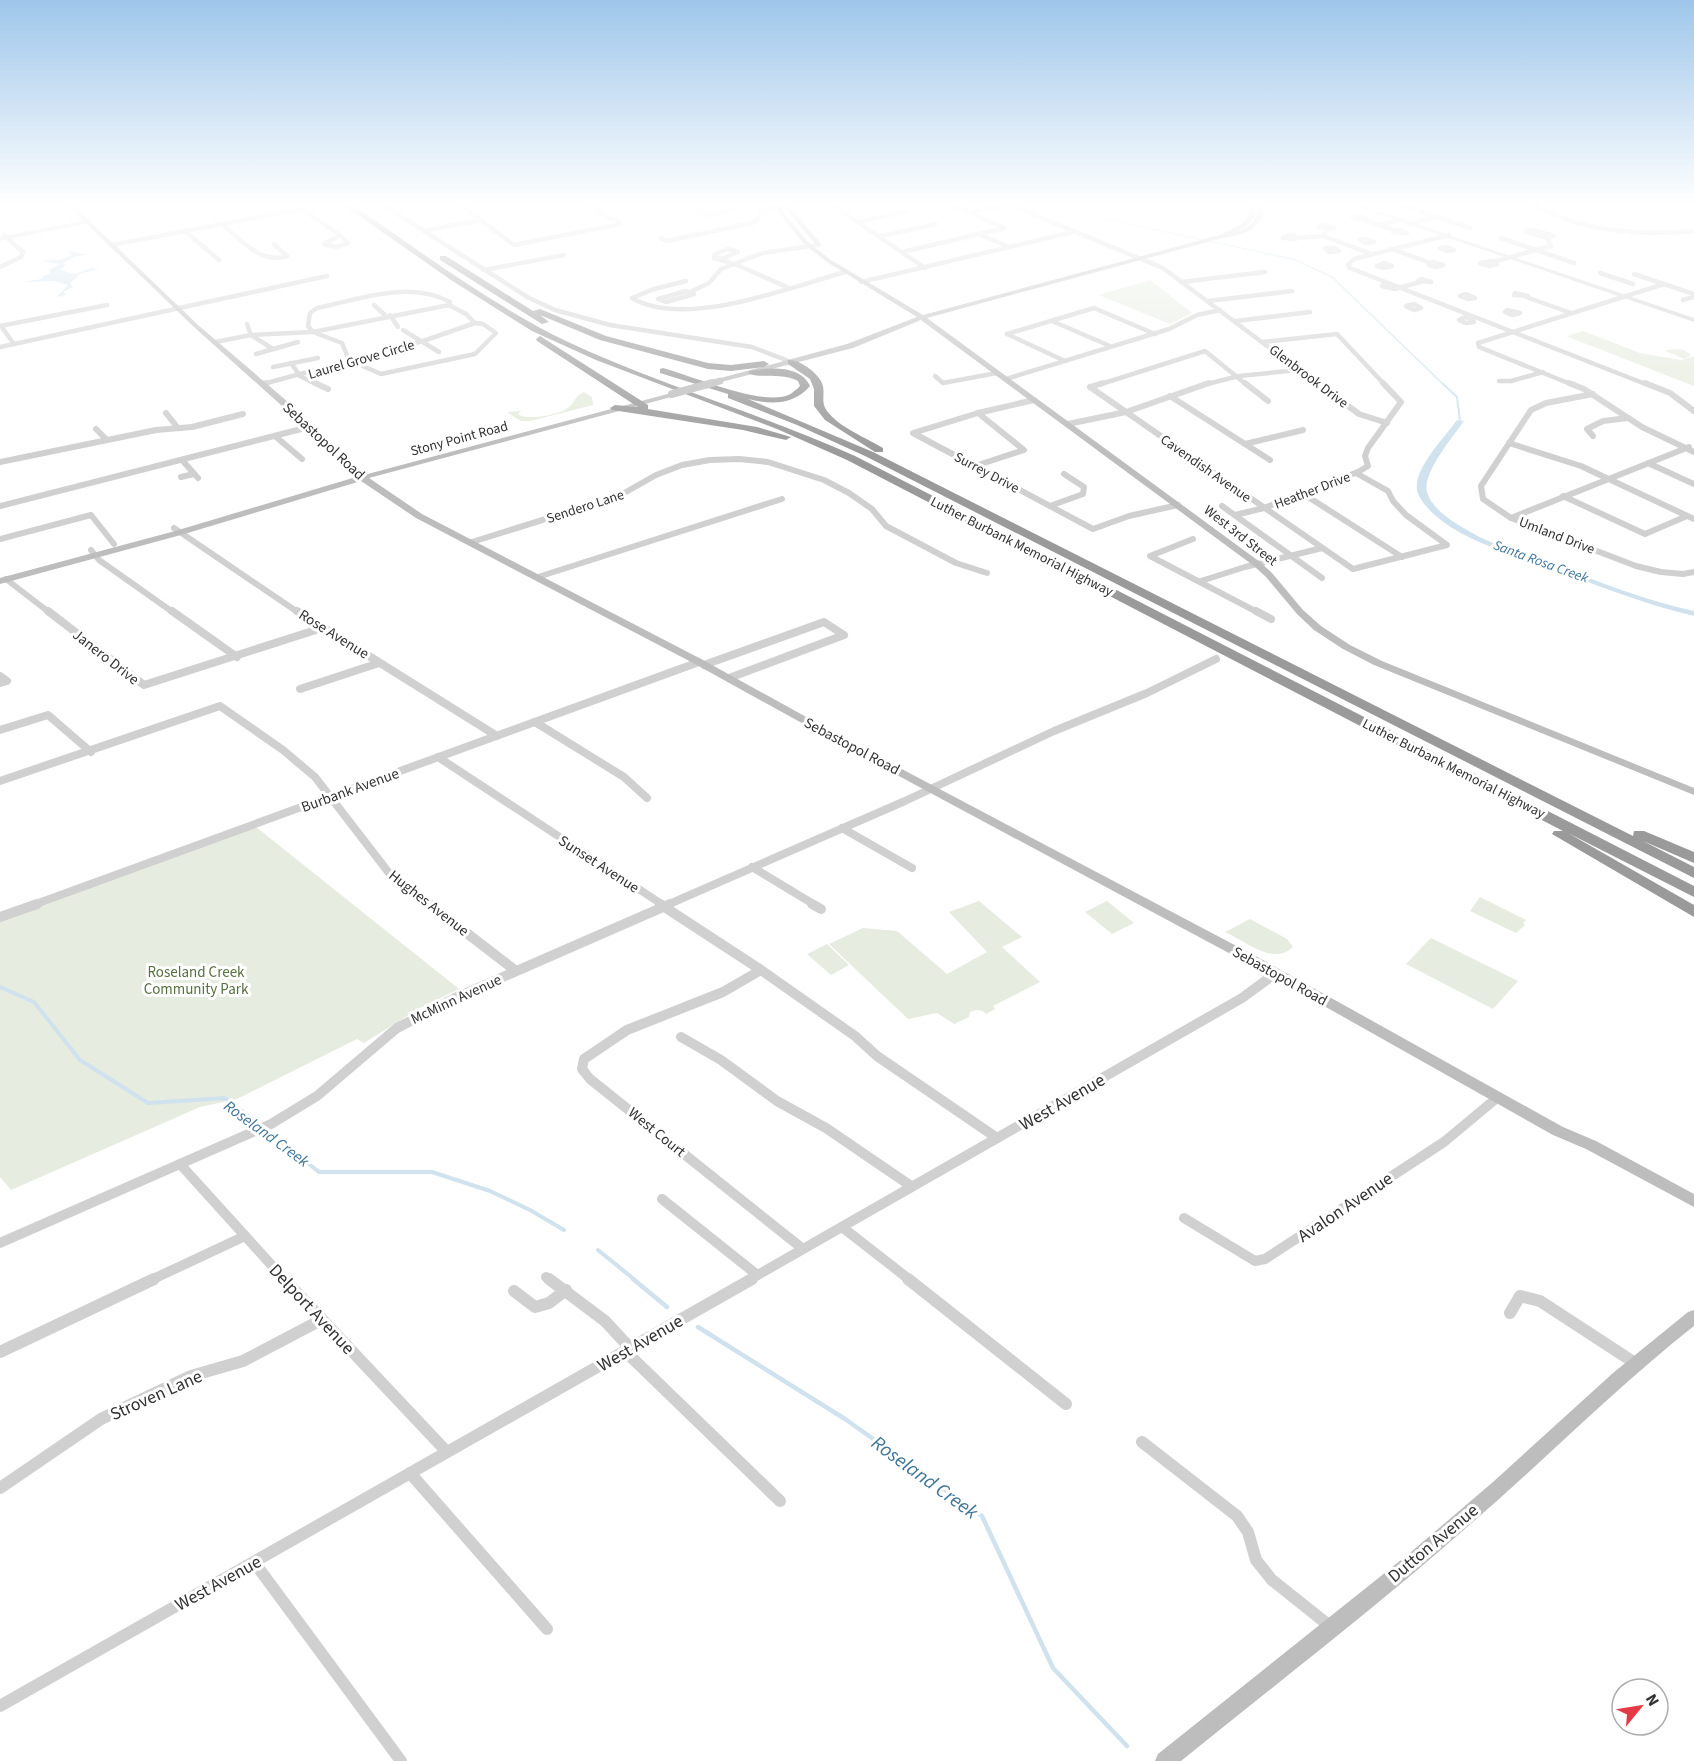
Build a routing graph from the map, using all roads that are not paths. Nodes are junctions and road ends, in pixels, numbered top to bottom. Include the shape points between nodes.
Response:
1 (158, 288) edge
2 (268, 288) edge
3 (470, 288) edge
4 (491, 288) edge
5 (497, 288) edge
6 (514, 288) edge
7 (657, 288) edge
8 (698, 288) edge
9 (783, 288) edge
10 (876, 288) edge
11 (1031, 288) edge
12 (1190, 288) edge
13 (1401, 288) edge
14 (1602, 288) edge
15 (1650, 288) edge
16 (1674, 288) edge
17 (1292, 291) dead end
18 (690, 292) junction
19 (1625, 296) junction
20 (1694, 296) edge
21 (1526, 297) dead end
22 (1463, 298) dead end
23 (1683, 300) dead end
24 (1208, 301) junction
25 (1435, 301) junction
26 (1443, 304) junction
27 (107, 305) dead end
28 (374, 305) dead end
29 (449, 305) junction
30 (1418, 305) dead end
31 (178, 307) junction
32 (502, 310) junction
33 (1220, 310) junction
34 (1310, 312) dead end
35 (1571, 313) junction
36 (1519, 314) dead end
37 (388, 316) junction
38 (922, 317) junction
39 (1694, 320) edge
40 (1052, 321) junction
41 (1236, 321) junction
42 (475, 323) junction
43 (1541, 323) junction
44 (247, 324) dead end
45 (0, 326) edge
46 (313, 332) junction
47 (1511, 332) junction
48 (1155, 334) junction
49 (251, 335) junction
50 (423, 341) junction
51 (215, 342) junction
52 (298, 342) dead end
53 (1263, 342) junction
54 (14, 344) junction
55 (0, 346) edge
56 (1110, 346) junction
57 (273, 349) junction
58 (439, 351) dead end
59 (256, 354) dead end
60 (318, 358) dead end
61 (349, 360) junction
62 (633, 361) dead end
63 (787, 361) junction
64 (1065, 361) junction
65 (291, 363) junction
66 (764, 364) junction
67 (273, 367) dead end
68 (1298, 370) junction
69 (1543, 372) junction
70 (997, 373) junction
71 (744, 375) junction
72 (300, 376) junction
73 (935, 376) dead end
74 (1239, 376) junction
75 (1006, 379) junction
76 (1499, 381) dead end
77 (263, 384) junction
78 (327, 389) dead end
79 (668, 392) junction
80 (1594, 394) junction
81 (1170, 396) junction
82 (1034, 400) junction
83 (635, 401) junction
84 (1268, 401) dead end
85 (615, 408) junction
86 (1694, 411) edge
87 (1126, 412) junction
88 (165, 413) dead end
89 (978, 413) junction
90 (243, 414) dead end
91 (1628, 418) junction
92 (689, 419) junction
93 (1388, 423) junction
94 (1068, 424) junction
95 (309, 427) junction
96 (178, 428) junction
97 (96, 429) dead end
98 (1303, 430) dead end
99 (275, 436) junction
100 (1593, 436) dead end
101 (107, 440) junction
102 (1509, 443) junction
103 (1245, 444) junction
104 (1694, 446) edge
105 (1687, 448) junction
106 (1694, 452) edge
107 (302, 459) dead end
108 (182, 460) junction
109 (1270, 460) dead end
110 (0, 462) edge
111 (1648, 463) junction
112 (975, 466) junction
113 (1356, 473) junction
114 (1064, 474) dead end
115 (359, 476) junction
116 (181, 477) dead end
117 (1609, 478) junction
118 (1694, 484) edge
119 (1302, 493) junction
120 (1563, 496) junction
121 (276, 498) junction
122 (782, 499) dead end
123 (949, 502) junction
124 (1178, 505) junction
125 (0, 506) edge
126 (1050, 506) junction
127 (1222, 506) dead end
128 (1264, 508) junction
129 (251, 510) junction
130 (1235, 515) junction
131 (1510, 518) junction
132 (1691, 518) edge
133 (176, 530) junction
134 (0, 539) edge
135 (1194, 539) dead end
136 (472, 542) junction
137 (114, 544) junction
138 (1322, 548) junction
139 (93, 553) junction
140 (1292, 556) junction
141 (1402, 557) junction
142 (1257, 564) junction
143 (1694, 572) edge
144 (987, 573) dead end
145 (538, 577) junction
146 (2, 578) edge
147 (1322, 578) dead end
148 (1201, 581) junction
149 (1271, 619) dead end
150 (322, 628) junction
151 (237, 657) junction
152 (1216, 659) dead end
153 (379, 663) junction
154 (702, 663) junction
155 (0, 676) edge
156 (729, 678) junction
157 (0, 683) edge
158 (300, 689) dead end
159 (535, 722) junction
160 (0, 730) edge
161 (497, 736) junction
162 (91, 752) junction
163 (1457, 752) junction
164 (438, 757) junction
165 (1439, 761) junction
166 (0, 781) edge
167 (932, 789) junction
168 (1694, 792) edge
169 (331, 797) junction
170 (647, 798) dead end
171 (842, 828) junction
172 (1694, 858) edge
173 (752, 867) junction
174 (912, 868) dead end
175 (1694, 873) edge
176 (1694, 892) edge
177 (664, 907) junction
178 (821, 909) dead end
179 (1694, 912) edge
180 (0, 917) edge
181 (760, 970) junction
182 (516, 971) junction
183 (1276, 973) junction
184 (681, 1037) dead end
185 (1498, 1097) junction
186 (997, 1138) junction
187 (180, 1164) junction
188 (910, 1186) junction
189 (662, 1199) dead end
190 (1694, 1201) edge
191 (1184, 1218) dead end
192 (842, 1227) junction
193 (244, 1236) junction
194 (0, 1243) edge
195 (803, 1249) junction
196 (756, 1274) junction
197 (546, 1277) dead end
198 (566, 1290) junction
199 (514, 1291) dead end
200 (1510, 1313) dead end
201 (1694, 1317) edge
202 (321, 1320) junction
203 (629, 1351) junction
204 (0, 1352) edge
205 (1635, 1363) junction
206 (1066, 1404) dead end
207 (1142, 1442) dead end
208 (446, 1451) junction
209 (410, 1473) junction
210 (0, 1488) edge
211 (780, 1501) dead end
212 (254, 1562) junction
213 (1332, 1628) junction
214 (547, 1629) dead end
215 (0, 1706) edge
216 (400, 1761) edge
217 (1165, 1761) edge

1 - 31 main road, Sebastopol Road
2 - 31 street
3 - 32 highway, Luther Burbank Memorial Highway
4 - 62 highway via 539,319
5 - 66 highway via 534,310 598,337 714,367
6 - 63 street via 578,318 742,345
7 - 9 street via 632,298 660,310 679,311 721,306
8 - 18 street
10 - 38 main road, West 3rd Street
11 - 38 main road, Stony Point Road
12 - 24 street, Glenbrook Drive
13 - 25 street
14 - 19 street
15 - 19 street
16 - 20 street
17 - 24 street
18 - 18 street via 694,294 666,302 658,299
19 - 35 street
19 - 39 street
20 - 23 street
21 - 35 street
22 - 26 street
24 - 33 street, Glenbrook Drive
25 - 26 street
25 - 30 street
26 - 47 street
27 - 45 street
28 - 37 street
29 - 37 street
29 - 42 street
29 - 46 street via 438,294 386,293 317,308 310,313 308,327
31 - 51 main road, Sebastopol Road
31 - 54 street
32 - 83 highway via 565,357
32 - 123 highway, Luther Burbank Memorial Highway via 596,357 810,439
33 - 41 street, Glenbrook Drive
33 - 48 street via 1197,315
34 - 41 street
35 - 43 street
36 - 43 street
37 - 46 street
37 - 50 street via 400,329
38 - 63 main road, Stony Point Road via 854,345
38 - 70 main road, West 3rd Street
40 - 48 street via 1094,308
40 - 56 street
40 - 64 street via 1007,334
41 - 53 street, Glenbrook Drive
42 - 50 street, Laurel Grove Circle
42 - 61 street via 496,333 475,354 381,374
43 - 47 street
44 - 49 street
45 - 54 street
46 - 49 street
46 - 61 street via 342,343
47 - 69 street via 1486,339 1478,343 1479,347
47 - 86 street via 1670,393
48 - 56 street
49 - 51 street
49 - 57 street
50 - 58 street
50 - 61 street, Laurel Grove Circle
51 - 77 main road, Sebastopol Road
52 - 57 street
53 - 68 street, Glenbrook Drive
53 - 93 street, Heather Drive via 1337,334 1401,402
54 - 55 street
56 - 64 street
57 - 59 street
60 - 65 street
61 - 72 street, Laurel Grove Circle
63 - 66 main road, Stony Point Road
63 - 71 main road, Stony Point Road
63 - 123 highway via 817,380 819,406 826,416
64 - 75 street
65 - 67 street
65 - 72 street
66 - 79 main road, Stony Point Road
68 - 74 street
68 - 93 street, Glenbrook Drive via 1359,414
69 - 76 street
69 - 80 street
70 - 73 street via 943,383
70 - 75 main road, West 3rd Street
71 - 79 main road, Stony Point Road, bridge
71 - 123 highway, Luther Burbank Memorial Highway via 785,373 802,379 805,386 788,398 756,399 658,370 807,426
72 - 77 street, Laurel Grove Circle
72 - 78 street
74 - 81 street
74 - 84 street
74 - 87 street, Cavendish Avenue via 1205,351 1090,387
75 - 82 main road, West 3rd Street
77 - 95 main road, Sebastopol Road
79 - 83 main road, Stony Point Road
80 - 91 street
80 - 102 street, Umland Drive via 1531,410
81 - 87 street
81 - 103 street
82 - 89 street, Surrey Drive
82 - 94 main road, West 3rd Street
83 - 85 main road, Stony Point Road
83 - 92 highway via 652,411
83 - 115 main road, Stony Point Road
85 - 92 highway via 637,408
85 - 115 main road, Stony Point Road via 529,434
87 - 94 street
87 - 128 street, Cavendish Avenue
88 - 96 street
89 - 112 street via 1024,450
89 - 112 street, Surrey Drive via 913,433
90 - 96 street
91 - 100 street via 1593,424 1587,429
91 - 105 street
92 - 123 highway via 792,439
93 - 113 street, Heather Drive via 1368,448 1368,466
94 - 124 main road, West 3rd Street
95 - 99 street
95 - 115 main road, Sebastopol Road
96 - 101 street
97 - 101 street
98 - 103 street
99 - 107 street
99 - 108 street
101 - 110 street
102 - 117 street via 1548,452
102 - 131 street, Umland Drive via 1480,486 1484,499
103 - 109 street
104 - 105 street
105 - 106 street
105 - 111 street
108 - 116 street via 196,476
108 - 125 street
111 - 117 street
111 - 118 street
112 - 126 street, Surrey Drive
113 - 119 street, Heather Drive
113 - 141 street via 1388,491 1406,515 1447,545
114 - 126 street via 1084,488 1083,494
115 - 121 main road, Stony Point Road
115 - 129 main road, Stony Point Road
115 - 136 main road, Sebastopol Road via 419,516
117 - 120 street
117 - 132 street
119 - 128 street, Heather Drive
119 - 141 street
120 - 131 street
120 - 132 street via 1646,534
121 - 129 main road
121 - 133 main road, Stony Point Road
122 - 145 street
123 - 163 highway, Luther Burbank Memorial Highway
123 - 165 highway, Luther Burbank Memorial Highway
124 - 126 street, Surrey Drive via 1093,529
124 - 142 main road, West 3rd Street
127 - 130 street
128 - 130 street, Heather Drive
128 - 138 street, Cavendish Avenue
129 - 133 main road, Stony Point Road
130 - 140 street
131 - 143 street, Umland Drive via 1636,566 1661,572
133 - 137 main road, Stony Point Road
133 - 139 main road, Stony Point Road
133 - 150 street, Rose Avenue
134 - 137 street via 91,515
135 - 148 street via 1150,556
136 - 144 street, Sendero Lane via 625,495 668,471 714,459 742,458 808,473 861,500 886,526 956,563
136 - 145 main road, Sebastopol Road
137 - 139 main road, Stony Point Road
138 - 140 street
138 - 141 street, Cavendish Avenue via 1353,569
139 - 146 main road, Stony Point Road
139 - 151 street
140 - 142 street
140 - 147 street
142 - 148 street
142 - 168 main road, West 3rd Street via 1279,584 1306,619 1351,650
145 - 154 main road, Sebastopol Road
146 - 151 street, Janero Drive via 144,686
148 - 149 street
150 - 151 street, Janero Drive
150 - 153 street, Rose Avenue
152 - 167 street, McMinn Avenue
153 - 158 street
153 - 161 street, Rose Avenue
154 - 156 main road, Sebastopol Road
154 - 156 street via 824,622 844,635
154 - 159 street, Burbank Avenue
155 - 157 street via 7,681
156 - 167 main road, Sebastopol Road
159 - 161 street, Burbank Avenue
159 - 170 street via 624,777
160 - 162 street via 48,715
161 - 164 street, Burbank Avenue
162 - 166 street
162 - 169 street, Hughes Avenue via 220,706 283,750 315,777
163 - 172 highway
163 - 175 highway, Luther Burbank Memorial Highway
164 - 169 street, Burbank Avenue
164 - 177 street, Sunset Avenue
165 - 176 highway, Luther Burbank Memorial Highway
165 - 179 highway
167 - 171 street, McMinn Avenue
167 - 183 main road, Sebastopol Road
169 - 180 street, Burbank Avenue
169 - 182 street, Hughes Avenue via 389,873
171 - 173 street, McMinn Avenue
171 - 174 street
173 - 177 street, McMinn Avenue
173 - 178 street
177 - 181 street, Sunset Avenue
177 - 182 street, McMinn Avenue
181 - 186 street, Sunset Avenue
181 - 195 street, West Court via 723,992 627,1030 584,1059 582,1069
182 - 187 street, McMinn Avenue via 397,1028 316,1096 271,1124
183 - 185 main road, Sebastopol Road
183 - 186 street, West Avenue via 1242,998
184 - 188 street
185 - 190 main road, Sebastopol Road
185 - 191 street, Avalon Avenue via 1444,1142 1265,1259 1255,1261
186 - 188 street, West Avenue
187 - 193 street, Delport Avenue
187 - 194 street, McMinn Avenue
188 - 192 street, West Avenue
189 - 196 street
192 - 195 street, West Avenue
192 - 206 street
193 - 202 street, Delport Avenue
193 - 204 street
195 - 196 street, West Avenue
196 - 203 street, West Avenue
197 - 198 street
198 - 199 street via 549,1303 535,1307
198 - 203 street via 605,1321
200 - 205 street via 1520,1296 1540,1300
201 - 205 main road, Dutton Avenue
202 - 208 street, Delport Avenue
202 - 210 street, Stroven Lane via 243,1361 191,1376 101,1419
203 - 208 street, West Avenue
203 - 211 street
205 - 213 main road, Dutton Avenue via 1499,1488
207 - 213 street via 1237,1516 1248,1532 1257,1560 1272,1580
208 - 209 street, West Avenue
209 - 212 street, West Avenue
209 - 214 street
212 - 215 street, West Avenue
212 - 216 street
213 - 217 main road, Dutton Avenue

